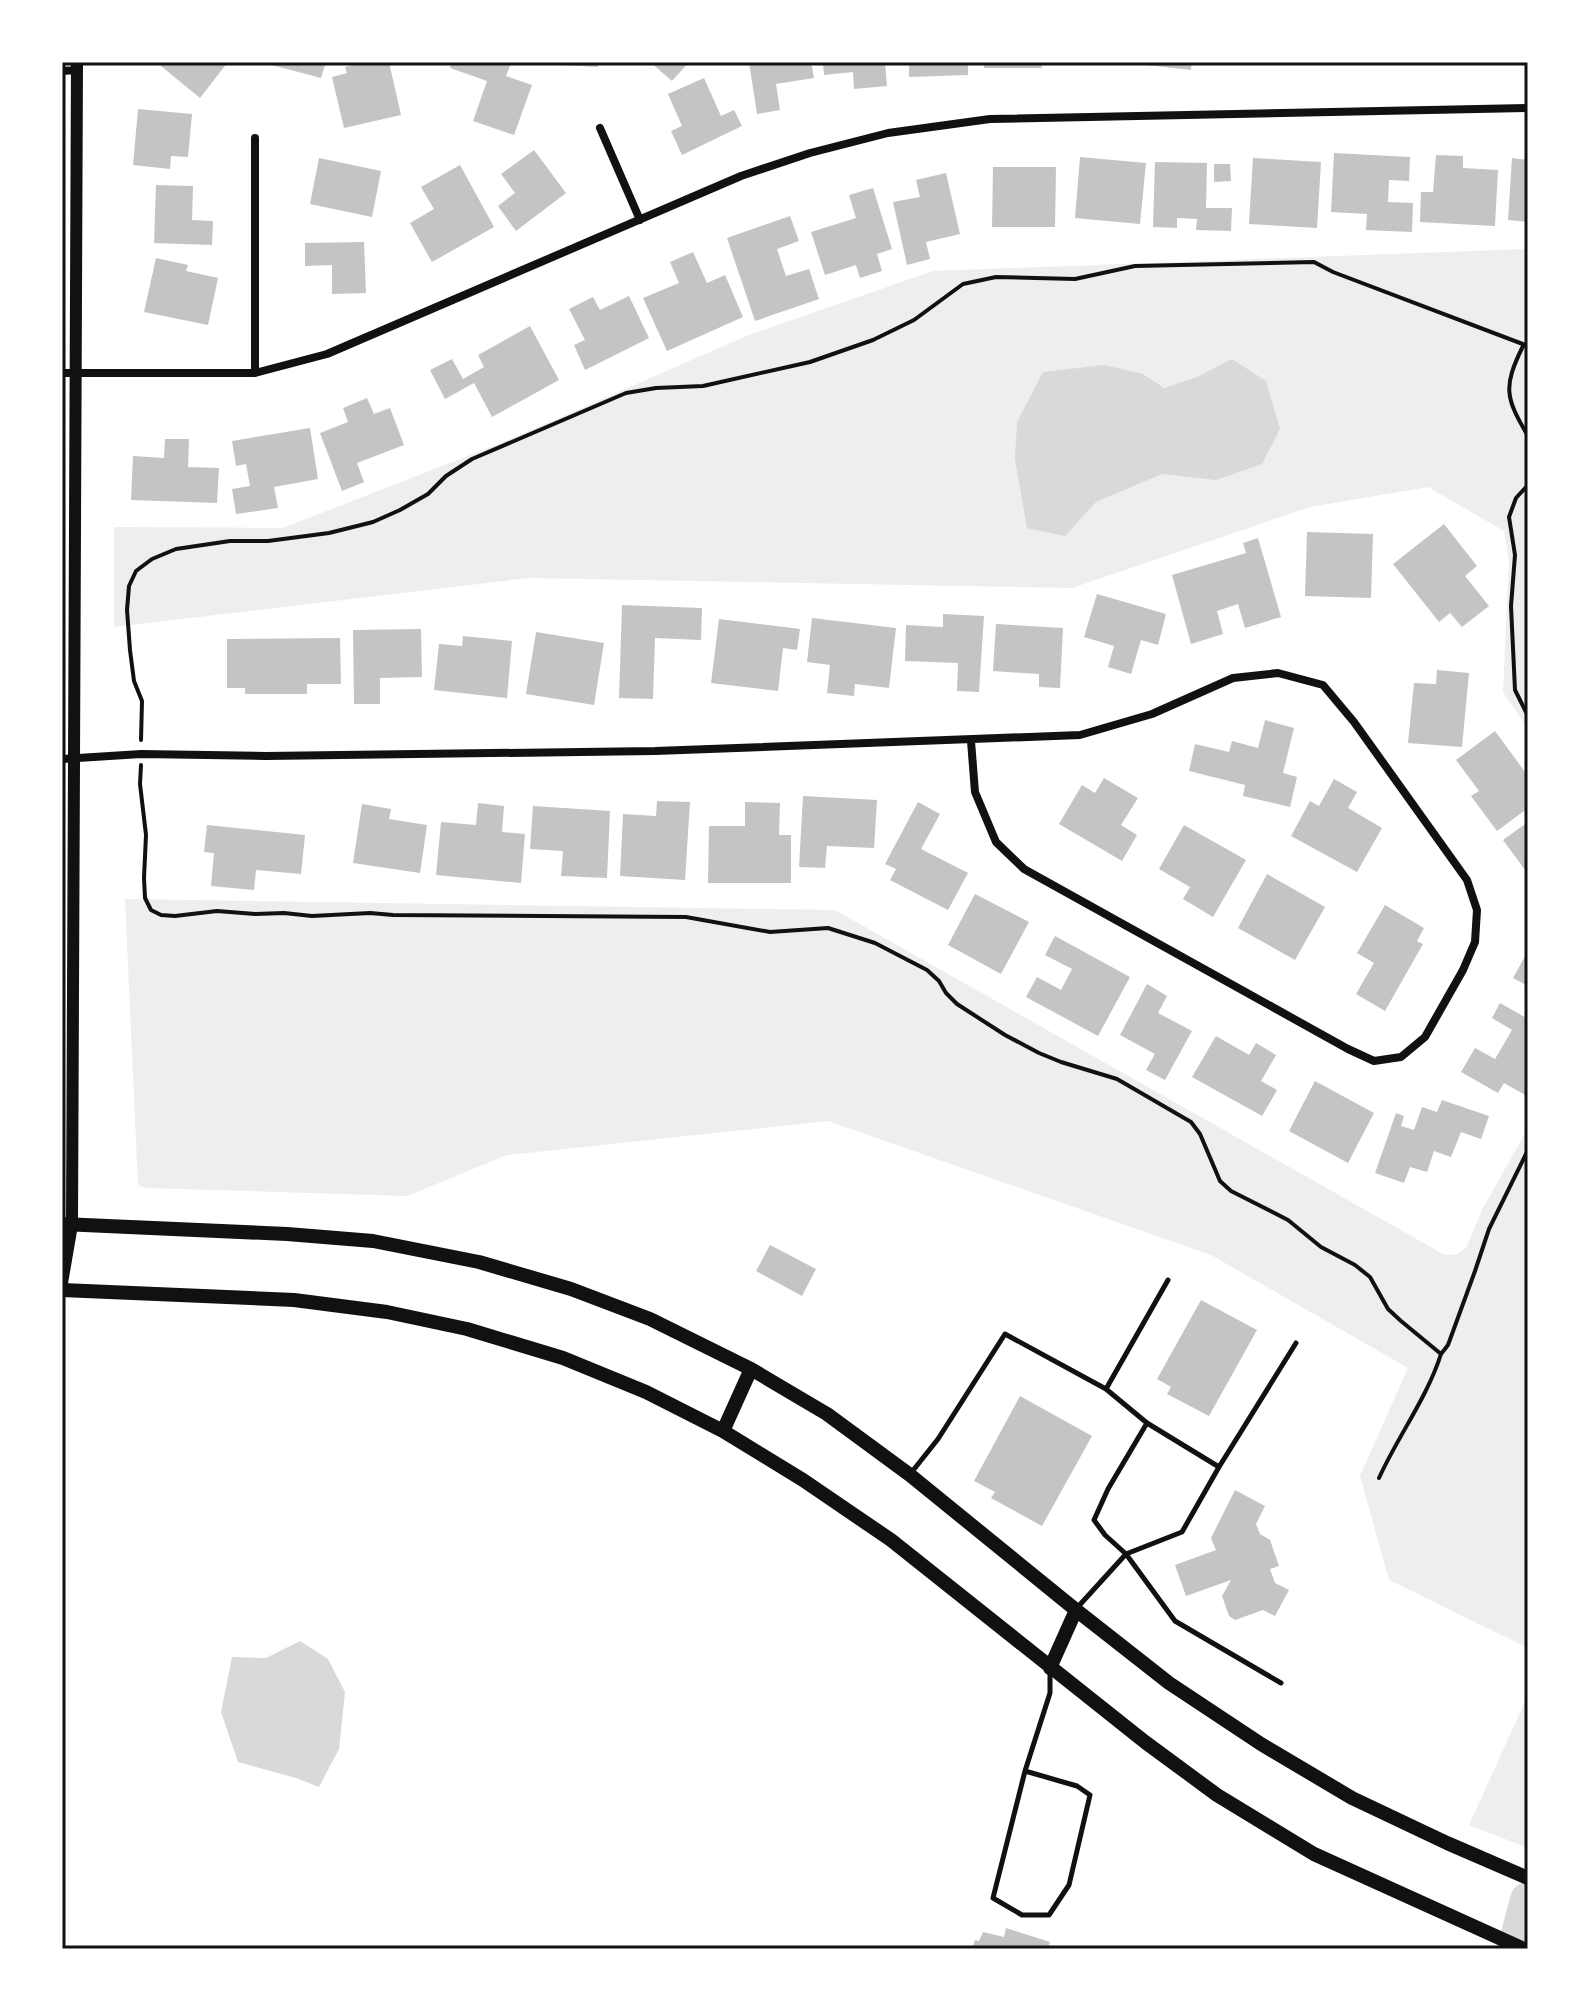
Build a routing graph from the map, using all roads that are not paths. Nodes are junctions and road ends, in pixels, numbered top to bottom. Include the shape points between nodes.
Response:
1 (77, 66) edge
2 (62, 71) edge
3 (1528, 108) edge
4 (600, 128) dead end
5 (255, 138) dead end
6 (640, 220) junction
7 (68, 373) edge
8 (255, 373) junction
9 (971, 741) junction
10 (69, 759) edge
11 (67, 1062) edge
12 (67, 1224) edge
13 (1168, 1280) dead end
14 (62, 1283) edge
15 (62, 1290) edge
16 (1296, 1343) dead end
17 (751, 1369) junction
18 (1106, 1389) junction
19 (1147, 1423) junction
20 (723, 1431) junction
21 (1219, 1467) junction
22 (910, 1475) junction
23 (1126, 1554) junction
24 (1076, 1610) junction
25 (1050, 1668) junction
26 (1281, 1683) dead end
27 (1025, 1771) junction
28 (1528, 1878) edge
29 (1524, 1949) edge

1 - 2 street
1 - 7 street
3 - 6 street via 975,121 888,133 810,153
4 - 6 street
5 - 8 street
6 - 8 street via 327,354
7 - 8 street
7 - 10 street
9 - 9 street via 1080,735 1152,714 1233,678 1278,673 1323,685 1467,880 1477,910 1475,942 1463,970 1425,1037 1401,1057 1374,1061 1348,1049 1024,869 996,842 975,792
9 - 10 street
10 - 11 street
11 - 12 street
12 - 14 street
12 - 17 main road via 373,1241 479,1262 650,1319
13 - 18 lane
15 - 20 main road via 294,1300 467,1329 563,1358
16 - 21 lane
17 - 20 main road
17 - 22 main road via 827,1414
18 - 19 lane
18 - 22 lane via 1005,1334
19 - 21 lane
19 - 23 lane via 1094,1520
20 - 25 main road via 891,1540
21 - 23 lane via 1182,1532
22 - 24 main road
23 - 24 lane
23 - 26 lane via 1175,1621
24 - 25 main road
24 - 28 main road via 1169,1683 1352,1798
25 - 27 lane via 1050,1693
25 - 29 main road via 1217,1795 1314,1854
27 - 27 lane via 993,1898 1022,1915 1049,1915 1069,1885 1090,1795

